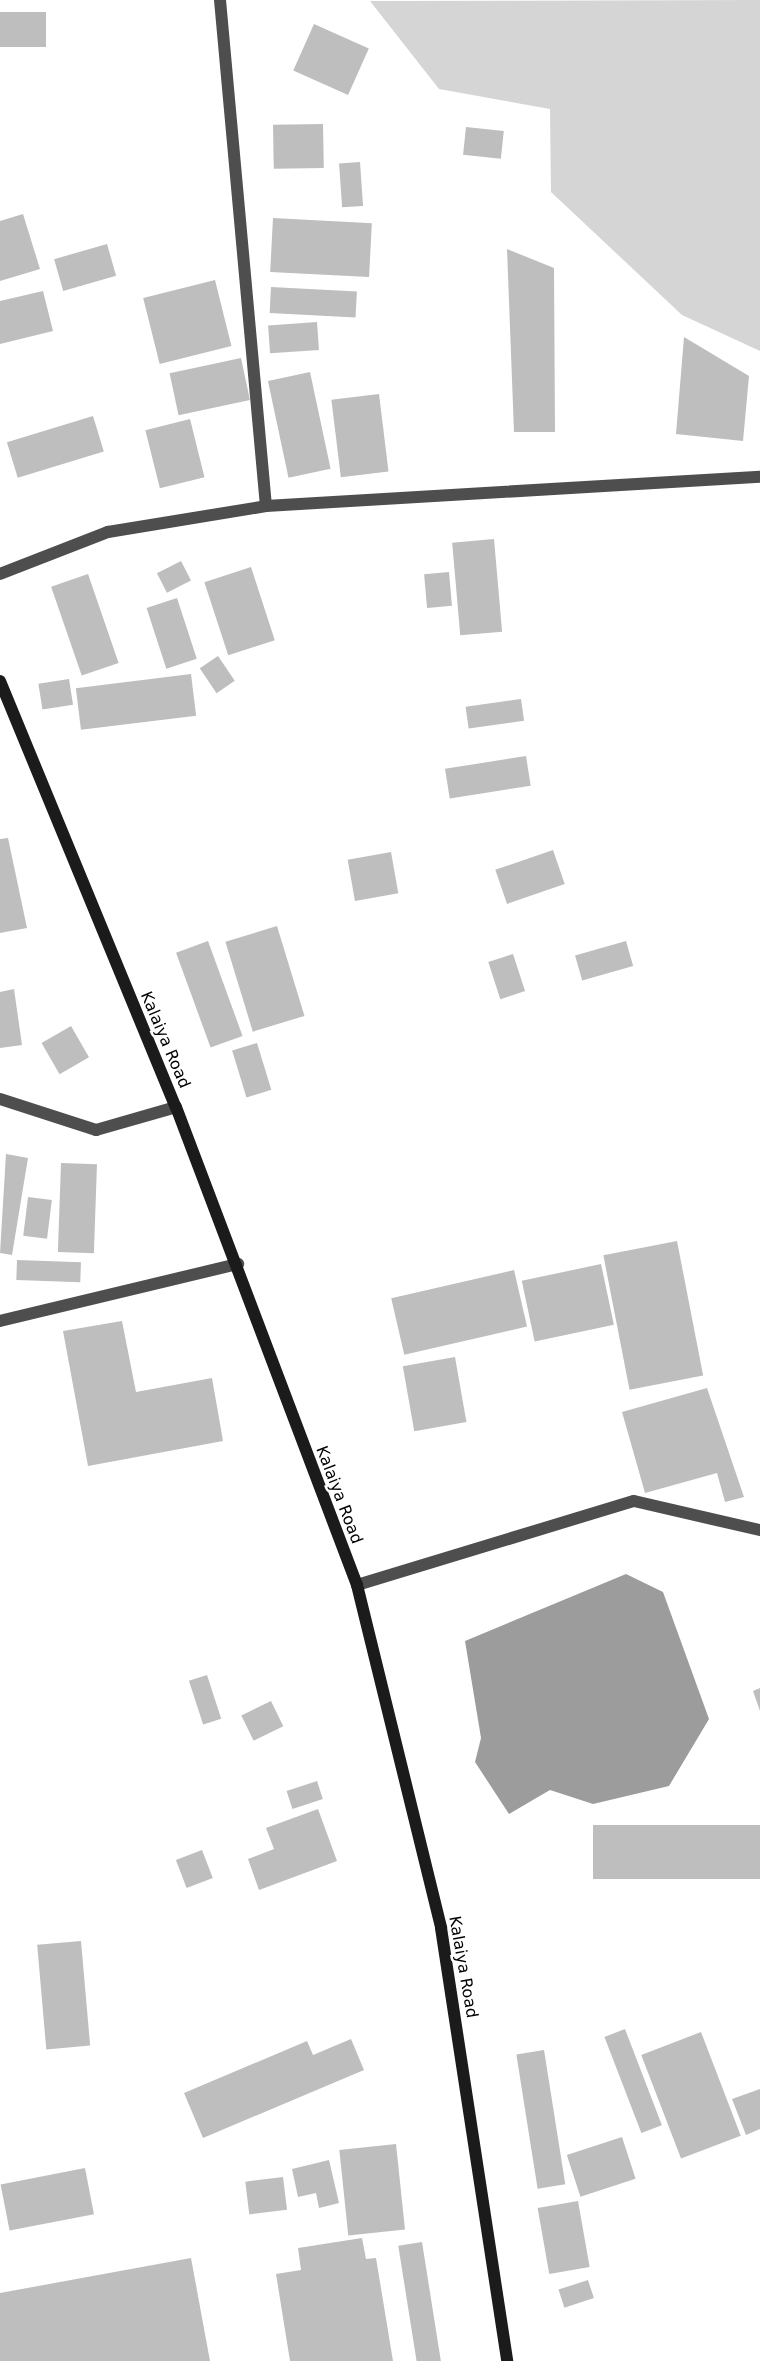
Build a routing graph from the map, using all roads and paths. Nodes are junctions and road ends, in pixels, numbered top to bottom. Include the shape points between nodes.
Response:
1 (220, 0) edge
2 (760, 477) edge
3 (266, 506) junction
4 (0, 574) edge
5 (0, 681) edge
6 (0, 1099) edge
7 (176, 1107) junction
8 (238, 1264) junction
9 (0, 1321) edge
10 (760, 1530) edge
11 (357, 1585) junction
12 (507, 2361) edge

1 - 3 street
2 - 3 street
3 - 4 street via 108,532
5 - 7 main road, Kalaiya Road
6 - 7 street via 96,1130
7 - 8 main road, Kalaiya Road
8 - 9 street
8 - 11 main road, Kalaiya Road via 265,1351
10 - 11 street via 633,1501
11 - 12 main road, Kalaiya Road via 441,1928

